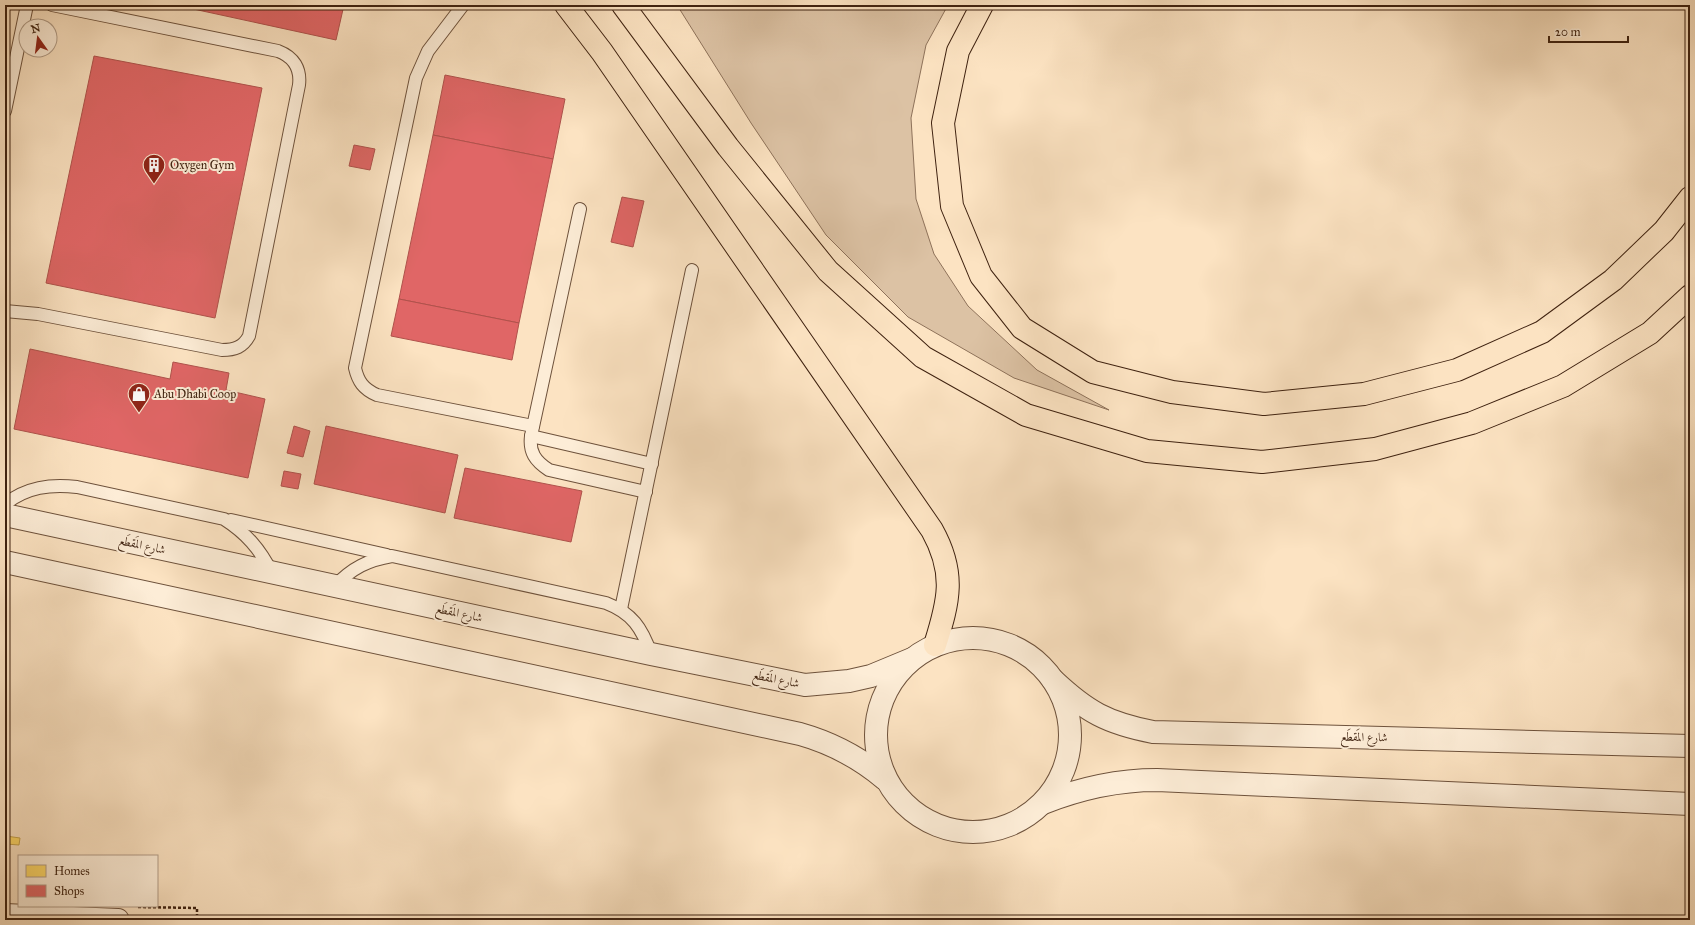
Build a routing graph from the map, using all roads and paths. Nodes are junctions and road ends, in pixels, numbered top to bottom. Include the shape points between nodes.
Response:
1 (27, 5) edge
2 (52, 5) edge
3 (463, 5) edge
4 (566, 5) edge
5 (623, 5) edge
6 (982, 5) edge
7 (5, 111) edge
8 (1690, 198) edge
9 (580, 209) dead end
10 (692, 270) dead end
11 (1690, 296) edge
12 (5, 311) edge
13 (532, 431) junction
14 (652, 464) junction
15 (646, 492) junction
16 (5, 504) edge
17 (5, 515) edge
18 (224, 519) junction
19 (392, 556) junction
20 (5, 562) edge
21 (272, 573) junction
22 (335, 586) junction
23 (621, 609) junction
24 (935, 645) junction
25 (651, 654) junction
26 (912, 659) junction
27 (1053, 680) junction
28 (1690, 746) edge
29 (885, 779) junction
30 (1043, 802) junction
31 (1690, 804) edge
32 (158, 907) edge
33 (5, 915) edge
34 (62, 919) edge
35 (118, 920) edge
36 (198, 920) edge

1 - 7 lane
2 - 12 lane via 278,51 296,65 299,71 299,85 249,336 240,347 222,350 38,314
3 - 13 lane via 428,51 416,78 355,368 364,388 377,395
4 - 24 highway via 607,58 932,530 941,546 949,580 948,598
5 - 11 highway via 728,147 828,271 923,357 1026,415 1147,451 1262,462 1375,449 1472,423 1563,386 1650,333
6 - 8 highway via 958,51 942,123 952,206 981,276 1022,328 1093,372 1172,392 1264,404 1364,394 1457,370 1542,332 1614,280 1664,231
9 - 13 lane
10 - 14 lane
13 - 14 lane
13 - 15 lane via 532,452 548,470
14 - 15 lane
15 - 23 lane
16 - 18 lane via 30,489 61,485
17 - 21 street, شارع المَقطَع
18 - 19 lane
18 - 21 lane via 253,541
19 - 22 lane via 360,565 346,574
19 - 23 lane via 606,603
20 - 29 street via 800,734 854,756
21 - 22 street, شارع المَقطَع
22 - 25 street, شارع المَقطَع
23 - 25 lane via 639,629
24 - 26 street
24 - 27 street via 960,638 987,639 1013,647 1035,660
25 - 26 street, شارع المَقطَع via 805,685 871,676
26 - 29 street via 894,678 881,702 875,727 877,753
27 - 28 street, شارع المَقطَع via 1074,700 1098,716 1125,727 1154,732
27 - 30 street via 1065,704 1070,730 1068,756 1058,781
29 - 30 street via 900,800 920,817 944,828 970,832 997,829 1022,819
30 - 31 street via 1087,787 1126,781 1157,780
32 - 36 path via 197,908
33 - 34 street
34 - 35 street

